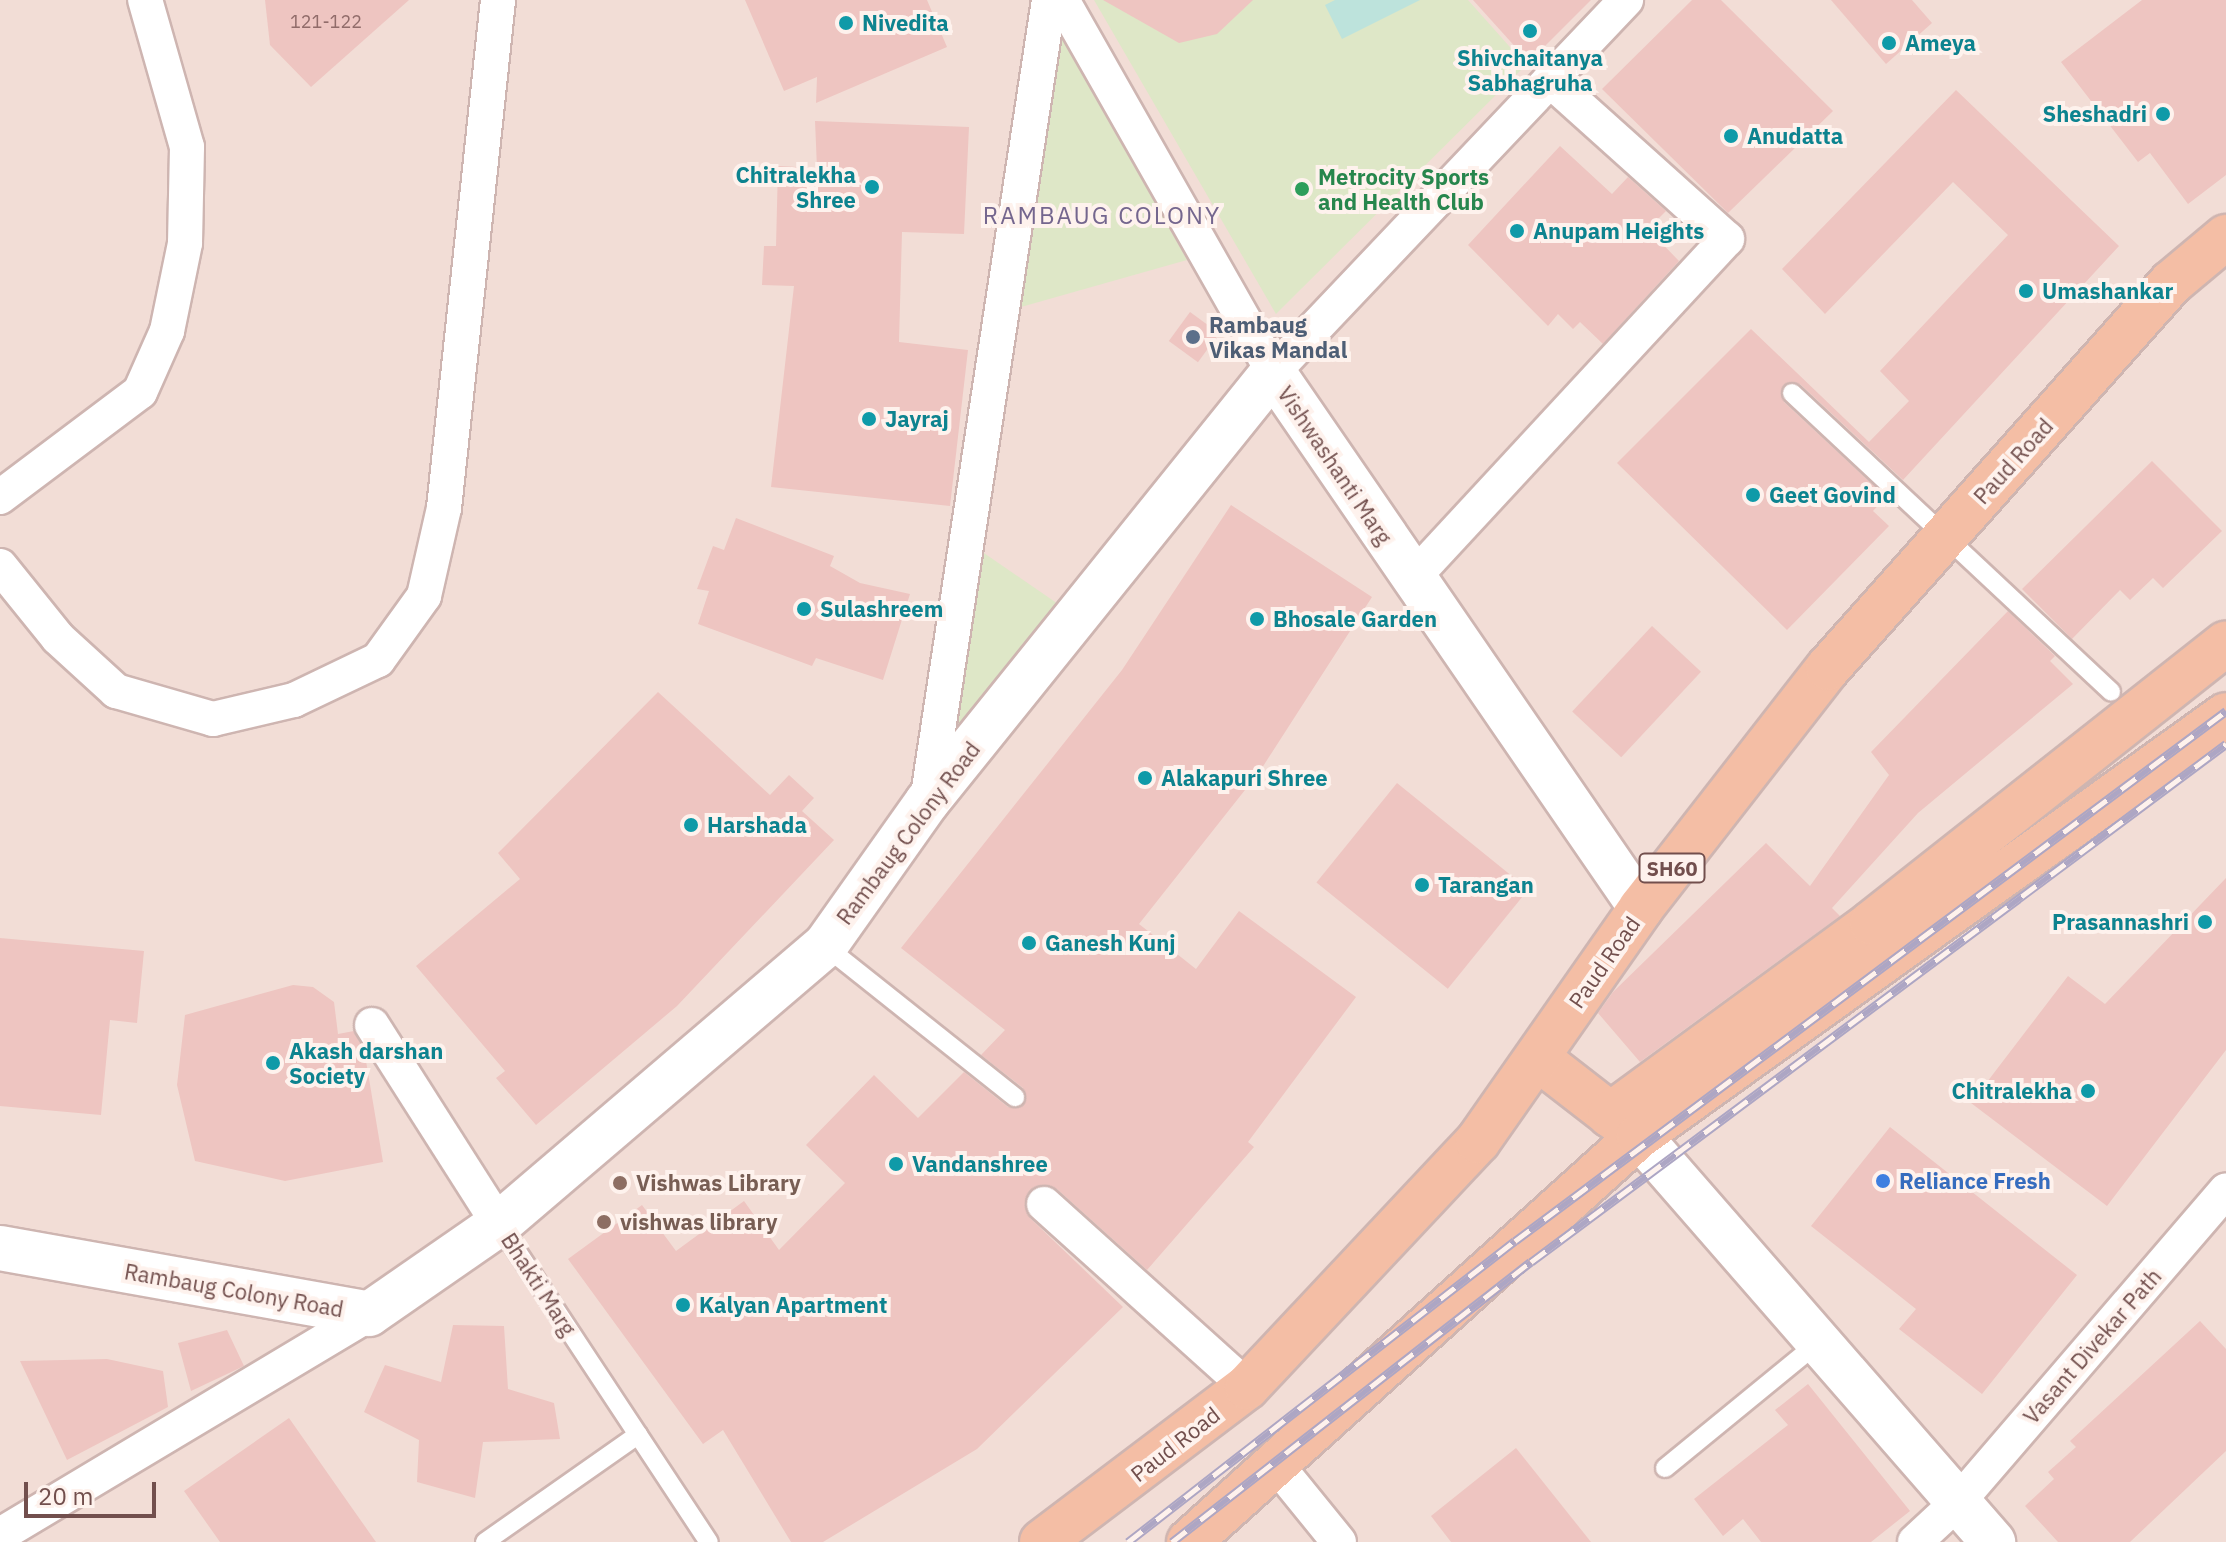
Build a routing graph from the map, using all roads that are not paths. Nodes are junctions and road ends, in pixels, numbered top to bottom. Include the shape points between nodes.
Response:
1 (145, 0) edge
2 (498, 0) edge
3 (1049, 0) edge
4 (1062, 0) edge
5 (1626, 0) edge
6 (1550, 80) junction
7 (2226, 237) edge
8 (1273, 372) junction
9 (1792, 393) dead end
10 (0, 497) edge
11 (1947, 535) junction
12 (1, 569) edge
13 (1411, 580) junction
14 (2226, 643) edge
15 (2111, 691) dead end
16 (2226, 715) edge
17 (927, 802) junction
18 (1641, 908) junction
19 (825, 946) junction
20 (372, 1025) dead end
21 (1540, 1060) junction
22 (1015, 1097) dead end
23 (1624, 1126) junction
24 (2226, 1190) edge
25 (1044, 1204) dead end
26 (499, 1224) junction
27 (0, 1248) edge
28 (369, 1314) junction
29 (1819, 1342) junction
30 (1247, 1387) junction
31 (638, 1435) junction
32 (1274, 1462) junction
33 (1665, 1468) dead end
34 (1958, 1502) junction
35 (0, 1535) edge
36 (1990, 1541) edge
37 (485, 1542) edge
38 (709, 1542) edge
39 (1042, 1542) edge
40 (1189, 1542) edge
41 (1339, 1542) edge
42 (1915, 1542) edge

1 - 10 street via 187,147 185,243 167,331 140,392
2 - 12 street via 444,508 424,596 378,660 294,700 213,719 116,691 58,638
3 - 17 street
4 - 8 street, Vishwashanti Marg
5 - 6 street, Rambaug Colony Road
6 - 8 street, Rambaug Colony Road
6 - 13 street via 1727,239
7 - 11 main road, Paud Road / SH60 via 2171,283
8 - 13 street, Vishwashanti Marg
8 - 17 street, Rambaug Colony Road
9 - 11 lane
11 - 15 lane
11 - 18 main road, Paud Road / SH60 via 1828,668
13 - 18 street, Vishwashanti Marg
14 - 23 main road
16 - 23 main road
17 - 19 street, Rambaug Colony Road
18 - 21 main road, Paud Road / SH60
19 - 22 lane
19 - 26 street, Rambaug Colony Road
20 - 26 street, Bhakti Marg
21 - 23 main road
21 - 30 main road, Paud Road / SH60 via 1478,1141
23 - 29 street
23 - 32 main road
24 - 34 street, Vasant Divekar Path
25 - 30 street
26 - 28 street, Rambaug Colony Road
26 - 31 lane, Bhakti Marg
27 - 28 street, Rambaug Colony Road
28 - 35 street
29 - 33 lane
29 - 34 street
30 - 39 main road, Paud Road / SH60
31 - 37 lane
31 - 38 lane, Bhakti Marg
32 - 40 main road
32 - 41 street
34 - 36 street
34 - 42 street, Vasant Divekar Path

